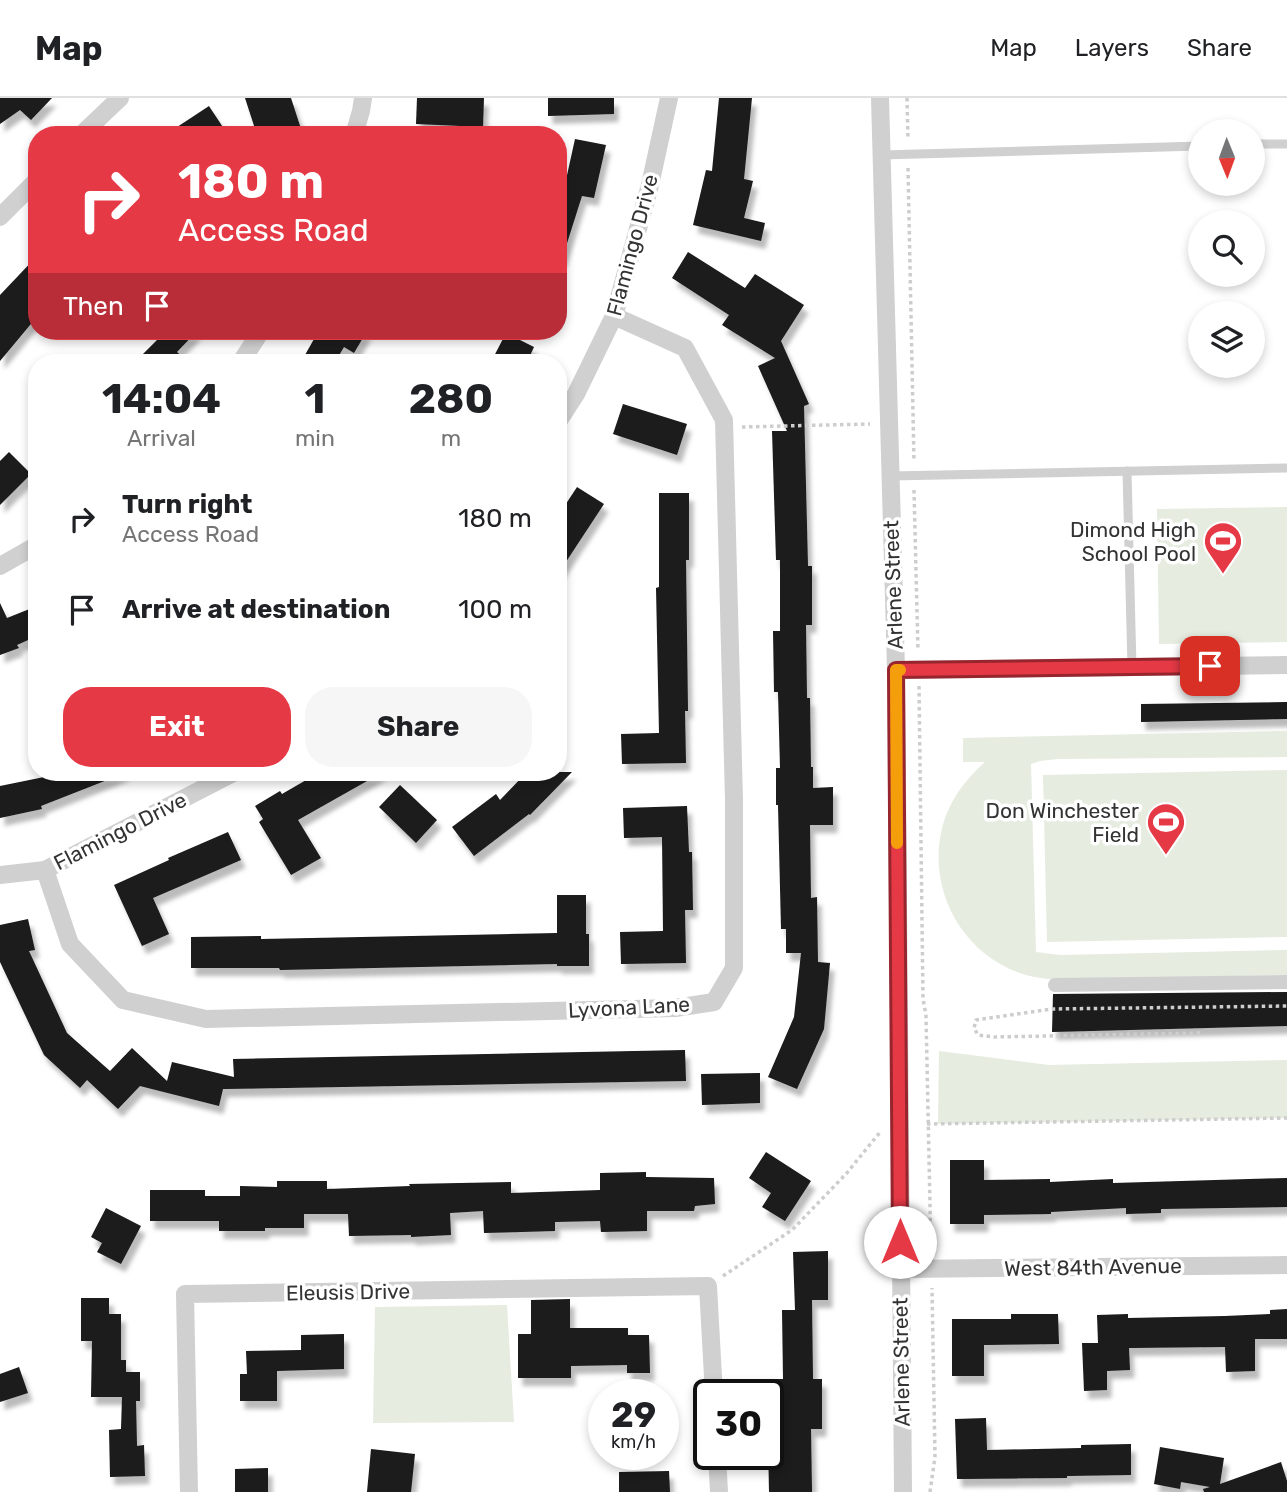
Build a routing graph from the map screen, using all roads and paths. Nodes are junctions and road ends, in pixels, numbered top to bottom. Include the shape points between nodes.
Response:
1 (120, 98) edge
2 (363, 98) edge
3 (669, 98) edge
4 (880, 98) edge
5 (907, 98) edge
6 (90, 126) edge
7 (357, 126) edge
8 (1287, 144) edge
9 (1265, 145) edge
10 (1188, 146) edge
11 (908, 154) junction
12 (881, 155) junction
13 (28, 189) edge
14 (0, 217) edge
15 (614, 316) junction
16 (567, 408) edge
17 (870, 424) dead end
18 (724, 427) junction
19 (1287, 468) edge
20 (1127, 471) junction
21 (914, 475) junction
22 (890, 476) junction
23 (28, 550) edge
24 (0, 566) edge
25 (1287, 665) edge
26 (1132, 667) junction
27 (896, 670) junction
28 (918, 670) junction
29 (218, 781) edge
30 (45, 870) junction
31 (0, 875) edge
32 (1287, 982) edge
33 (1055, 985) dead end
34 (1287, 1006) edge
35 (1200, 1033) dead end
36 (1287, 1118) edge
37 (928, 1124) junction
38 (882, 1130) dead end
39 (1287, 1265) edge
40 (900, 1269) junction
41 (932, 1269) junction
42 (708, 1286) junction
43 (713, 1379) edge
44 (718, 1470) edge
45 (188, 1492) edge
46 (719, 1492) edge
47 (903, 1492) edge
48 (930, 1492) edge

1 - 6 street
2 - 7 street
3 - 15 street, Flamingo Drive
4 - 12 street, Arlene Street
5 - 11 path
8 - 9 lane
10 - 11 lane
11 - 12 lane
11 - 21 path
12 - 22 street, Arlene Street
13 - 14 street
15 - 16 street, Flamingo Drive
15 - 18 street, Lyvona Lane via 685,348
17 - 18 path
18 - 30 street, Lyvona Lane via 734,800 733,968 714,1002 675,1008 206,1019 123,1000 70,944
19 - 20 lane
20 - 21 lane
20 - 26 lane
21 - 22 lane
21 - 28 path
22 - 27 street, Arlene Street
23 - 24 street
25 - 26 street
26 - 28 street
27 - 28 street
27 - 40 street, Arlene Street
28 - 37 path
29 - 30 street, Flamingo Drive
30 - 31 street, Flamingo Drive
32 - 33 street
34 - 35 path via 1052,1009 976,1020 974,1028 978,1035 994,1037
36 - 37 path
37 - 41 path
38 - 42 path via 792,1230
39 - 41 street, West 84th Avenue
40 - 41 street, West 84th Avenue
40 - 47 street, Arlene Street
41 - 48 path via 935,1457
42 - 43 street
42 - 45 street, Eleusis Drive via 185,1294
44 - 46 street

